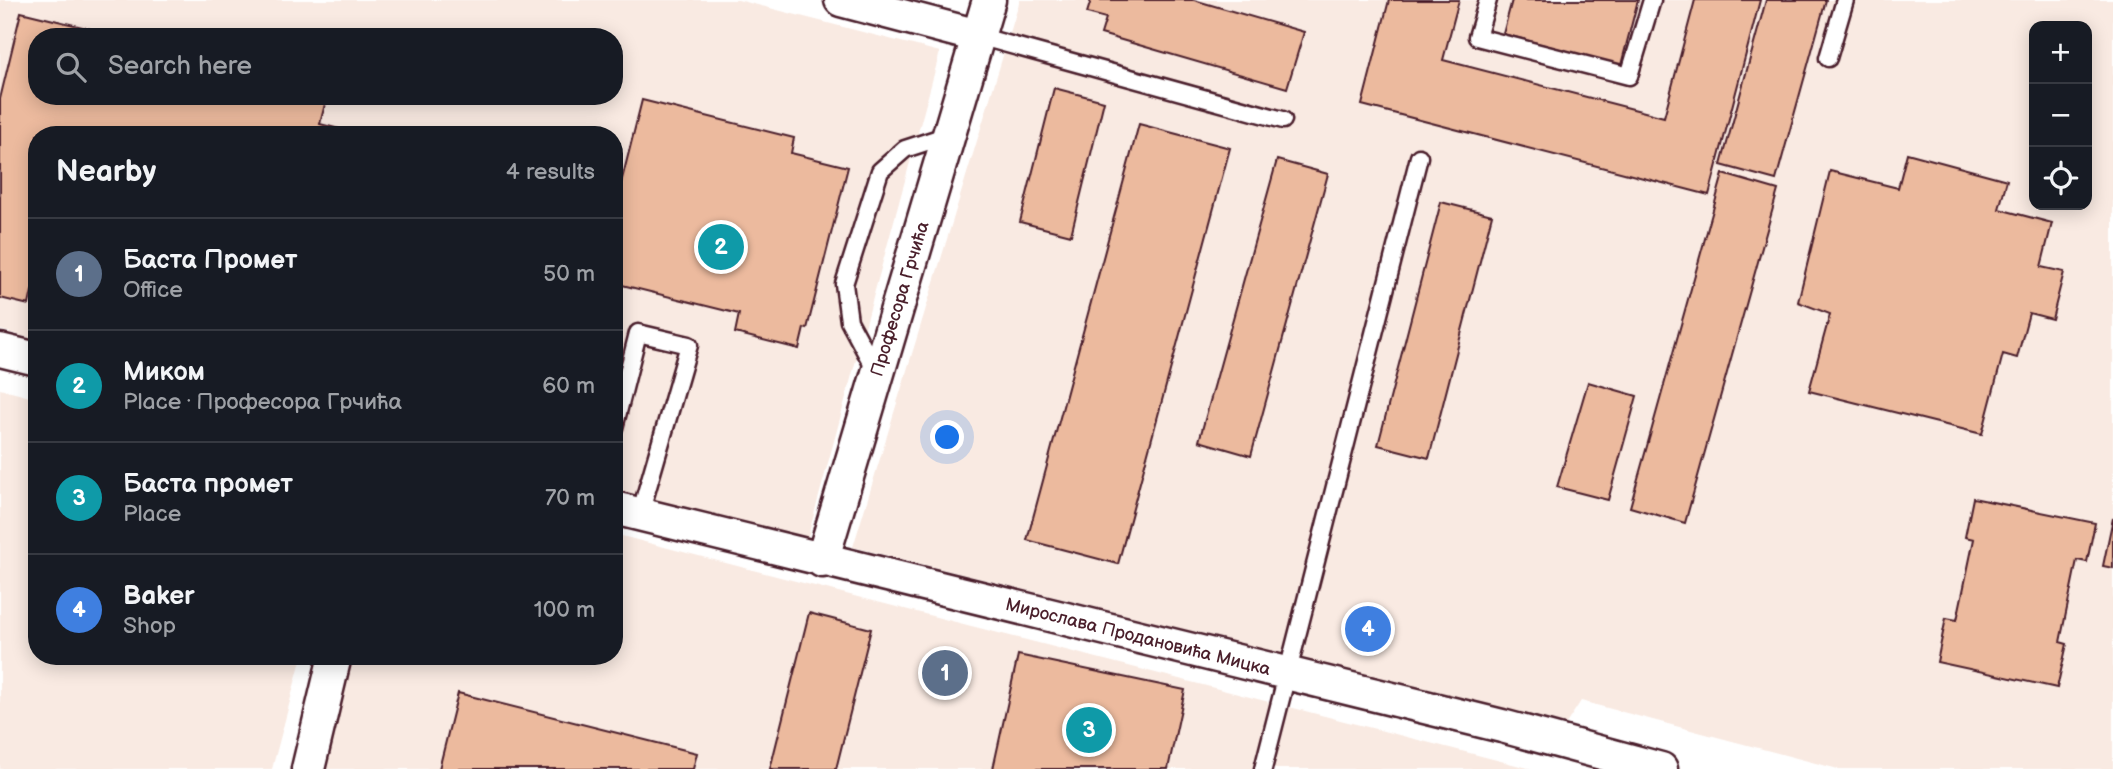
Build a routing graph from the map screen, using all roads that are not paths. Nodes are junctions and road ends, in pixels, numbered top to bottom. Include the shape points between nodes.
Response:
1 (841, 0) edge
2 (989, 0) edge
3 (1488, 0) edge
4 (1652, 0) edge
5 (1845, 0) edge
6 (978, 36) junction
7 (1828, 58) dead end
8 (1283, 120) dead end
9 (948, 135) junction
10 (1419, 157) dead end
11 (0, 350) edge
12 (28, 357) edge
13 (878, 374) junction
14 (623, 392) edge
15 (627, 511) edge
16 (822, 561) junction
17 (333, 665) edge
18 (1286, 673) junction
19 (308, 769) edge
20 (1263, 769) edge
21 (1661, 769) edge

1 - 6 street
2 - 6 street, Професора Грчића
3 - 4 lane via 1477,37 1629,76
5 - 7 lane
6 - 8 lane
6 - 9 street, Професора Грчића
9 - 13 street, Професора Грчића
9 - 13 lane via 905,149 880,171 844,284 849,321
10 - 18 lane
11 - 12 street
13 - 16 street, Професора Грчића
14 - 15 lane via 638,333 689,345
15 - 16 street, Мирослава Продановића Мицка
16 - 18 street, Мирослава Продановића Мицка
17 - 19 street
18 - 20 lane
18 - 21 street, Мирослава Продановића Мицка

